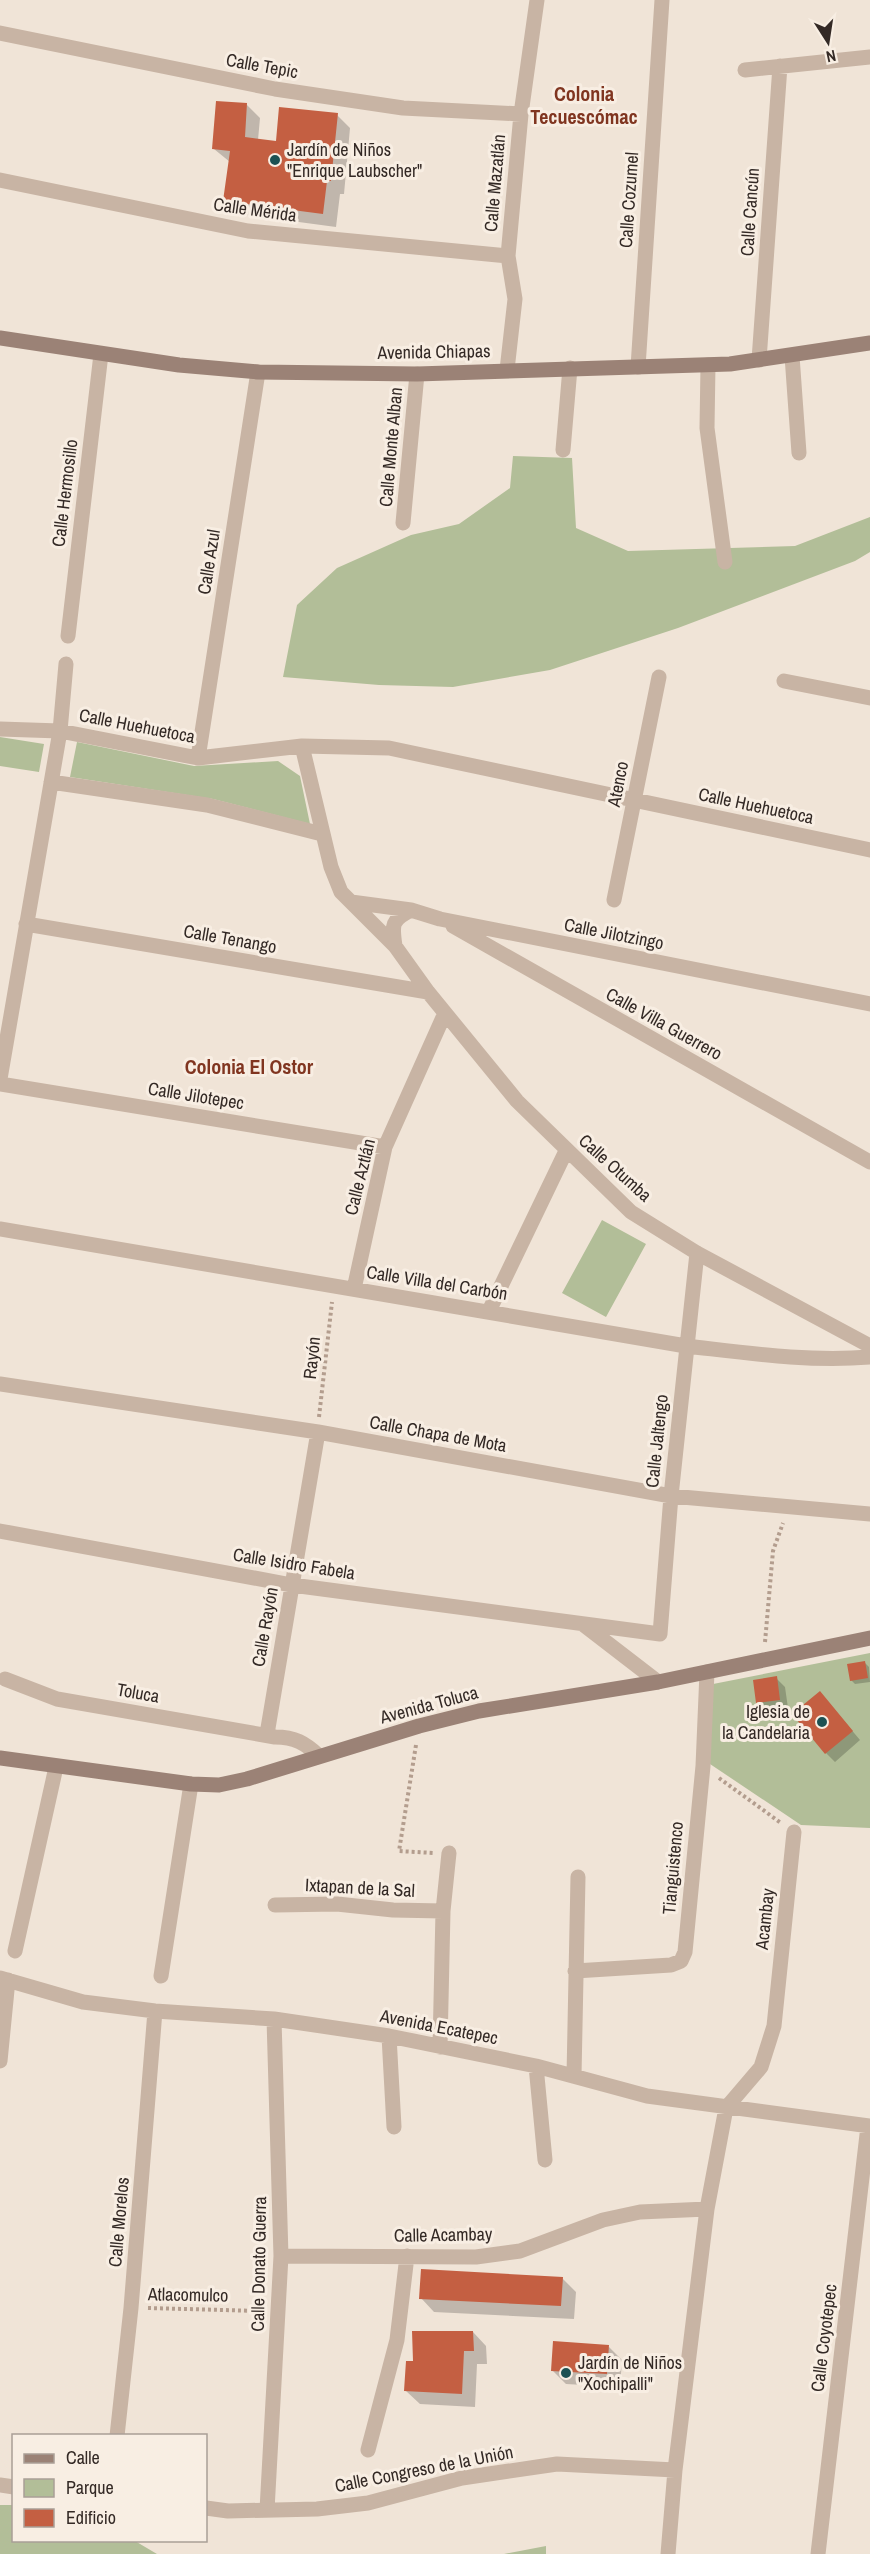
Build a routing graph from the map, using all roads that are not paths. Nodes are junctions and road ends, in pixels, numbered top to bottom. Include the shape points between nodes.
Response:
1 (537, 0) edge
2 (662, 0) edge
3 (0, 33) edge
4 (870, 57) edge
5 (780, 66) junction
6 (745, 70) dead end
7 (521, 114) junction
8 (0, 180) edge
9 (508, 256) junction
10 (0, 338) edge
11 (870, 343) edge
12 (101, 354) junction
13 (792, 356) junction
14 (759, 360) junction
15 (708, 365) junction
16 (638, 367) junction
17 (570, 368) junction
18 (507, 370) junction
19 (258, 372) junction
20 (417, 374) junction
21 (563, 450) dead end
22 (799, 453) dead end
23 (403, 523) dead end
24 (725, 562) dead end
25 (68, 636) dead end
26 (66, 664) dead end
27 (659, 677) dead end
28 (784, 681) dead end
29 (870, 698) edge
30 (0, 729) edge
31 (60, 731) junction
32 (302, 746) junction
33 (198, 758) junction
34 (51, 782) junction
35 (634, 801) junction
36 (322, 834) junction
37 (870, 850) edge
38 (614, 900) dead end
39 (351, 902) junction
40 (411, 910) junction
41 (440, 919) junction
42 (26, 924) junction
43 (395, 946) junction
44 (428, 992) junction
45 (870, 1005) edge
46 (444, 1013) junction
47 (0, 1079) edge
48 (0, 1084) edge
49 (385, 1147) junction
50 (566, 1151) junction
51 (870, 1162) edge
52 (0, 1229) edge
53 (697, 1253) junction
54 (354, 1289) junction
55 (489, 1311) junction
56 (686, 1346) junction
57 (870, 1346) edge
58 (870, 1357) edge
59 (0, 1384) edge
60 (318, 1432) junction
61 (671, 1496) junction
62 (870, 1514) edge
63 (0, 1531) edge
64 (292, 1585) junction
65 (584, 1625) junction
66 (660, 1634) joint
67 (870, 1638) edge
68 (707, 1672) junction
69 (5, 1679) dead end
70 (658, 1682) junction
71 (267, 1734) junction
72 (319, 1756) junction
73 (0, 1758) edge
74 (56, 1767) junction
75 (191, 1784) junction
76 (794, 1832) road end
77 (449, 1853) road end
78 (578, 1877) dead end
79 (274, 1905) dead end
80 (443, 1911) junction
81 (15, 1951) dead end
82 (575, 1971) junction
83 (161, 1976) dead end
84 (4, 1979) edge
85 (155, 2011) junction
86 (274, 2019) junction
87 (389, 2036) junction
88 (440, 2047) junction
89 (0, 2061) edge
90 (536, 2066) junction
91 (574, 2076) junction
92 (726, 2108) junction
93 (869, 2126) edge
94 (393, 2127) dead end
95 (545, 2160) dead end
96 (707, 2209) junction
97 (281, 2256) junction
98 (407, 2256) junction
99 (117, 2434) edge
100 (368, 2450) dead end
101 (675, 2470) junction
102 (207, 2508) edge
103 (267, 2510) junction
104 (668, 2554) edge
105 (818, 2554) edge

1 - 7 street, Calle Mazatlán
2 - 16 street, Calle Cozumel
3 - 7 street, Calle Tepic via 275,89 403,108
4 - 5 street
5 - 6 street
5 - 14 street, Calle Cancún
7 - 9 street, Calle Mazatlán
8 - 9 street, Calle Mérida via 248,231
9 - 18 street, Calle Mazatlán via 514,298
10 - 12 street, Avenida Chiapas
11 - 13 street, Avenida Chiapas
12 - 19 street, Avenida Chiapas
12 - 25 street, Calle Hermosillo
13 - 14 street, Avenida Chiapas
13 - 22 street
14 - 15 street, Avenida Chiapas
15 - 16 street, Avenida Chiapas
15 - 24 street via 707,428
16 - 17 street, Avenida Chiapas
17 - 18 street, Avenida Chiapas
17 - 21 street
18 - 20 street, Avenida Chiapas
19 - 20 street, Avenida Chiapas
19 - 33 street, Calle Azul
20 - 23 street, Calle Monte Alban
26 - 31 street
27 - 35 street, Atenco
28 - 29 street
30 - 31 street, Calle Huehuetoca
31 - 33 street, Calle Huehuetoca
31 - 34 street
32 - 33 street, Calle Huehuetoca
32 - 35 street, Calle Huehuetoca via 389,748
32 - 36 street, Calle Otumba
34 - 36 street via 207,805
34 - 42 street
35 - 37 street, Calle Huehuetoca
35 - 38 street, Atenco
36 - 39 street, Calle Otumba via 341,892
39 - 40 street, Calle Jilotzingo
39 - 43 street, Calle Otumba
40 - 41 street, Calle Jilotzingo
40 - 43 street via 398,917 392,928
41 - 45 street, Calle Jilotzingo
41 - 51 street, Calle Villa Guerrero
42 - 44 street, Calle Tenango
42 - 47 street
43 - 44 street, Calle Otumba
44 - 46 street, Calle Otumba
46 - 49 street, Calle Aztlán
46 - 50 street, Calle Otumba via 517,1101
48 - 49 street, Calle Jilotepec
49 - 54 street, Calle Aztlán
50 - 53 street, Calle Otumba via 632,1212
50 - 55 street
52 - 54 street, Calle Villa del Carbón
53 - 56 street, Calle Jaltengo
53 - 57 street, Calle Otumba
54 - 55 street, Calle Villa del Carbón
55 - 56 street, Calle Villa del Carbón
56 - 58 street, Calle Villa del Carbón via 799,1358
56 - 61 street, Calle Jaltengo
59 - 60 street, Calle Chapa de Mota
60 - 61 street, Calle Chapa de Mota
60 - 64 street, Calle Rayón
61 - 62 street, Calle Chapa de Mota
61 - 66 street, Calle Jaltengo
63 - 64 street, Calle Isidro Fabela
64 - 65 street, Calle Isidro Fabela
64 - 71 street, Calle Rayón
65 - 66 street, Calle Isidro Fabela
65 - 70 street, Calle Isidro Fabela
67 - 68 street, Avenida Toluca
68 - 70 street, Avenida Toluca
68 - 82 street, Tianguistenco via 703,1766 685,1952 681,1961 671,1965
69 - 71 street, Toluca via 57,1699
70 - 72 street, Avenida Toluca via 479,1711
71 - 72 street via 304,1742
72 - 75 street, Avenida Toluca via 238,1781
73 - 74 street, Avenida Toluca
74 - 75 street, Avenida Toluca
74 - 81 street
75 - 83 street
76 - 92 street, Acambay via 774,2026 761,2067
77 - 80 street
78 - 82 street
79 - 80 street, Ixtapan de la Sal via 337,1904
80 - 88 street
82 - 91 street
84 - 85 street, Avenida Ecatepec via 83,2002
84 - 89 street
85 - 86 street, Avenida Ecatepec
85 - 99 street, Calle Morelos
86 - 87 street, Avenida Ecatepec
86 - 97 street, Calle Donato Guerra
87 - 88 street, Avenida Ecatepec
87 - 94 street
88 - 90 street, Avenida Ecatepec
90 - 91 street, Avenida Ecatepec
90 - 95 street
91 - 92 street, Avenida Ecatepec via 647,2096
92 - 93 street, Avenida Ecatepec
92 - 96 street
93 - 105 street, Calle Coyotepec
96 - 98 street, Calle Acambay via 640,2212 520,2250 476,2257
96 - 101 street
97 - 98 street, Calle Acambay
97 - 103 street, Calle Donato Guerra
98 - 100 street via 397,2340
101 - 103 street, Calle Congreso de la Unión via 557,2464 462,2478 368,2503
101 - 104 street
102 - 103 street, Calle Congreso de la Unión

